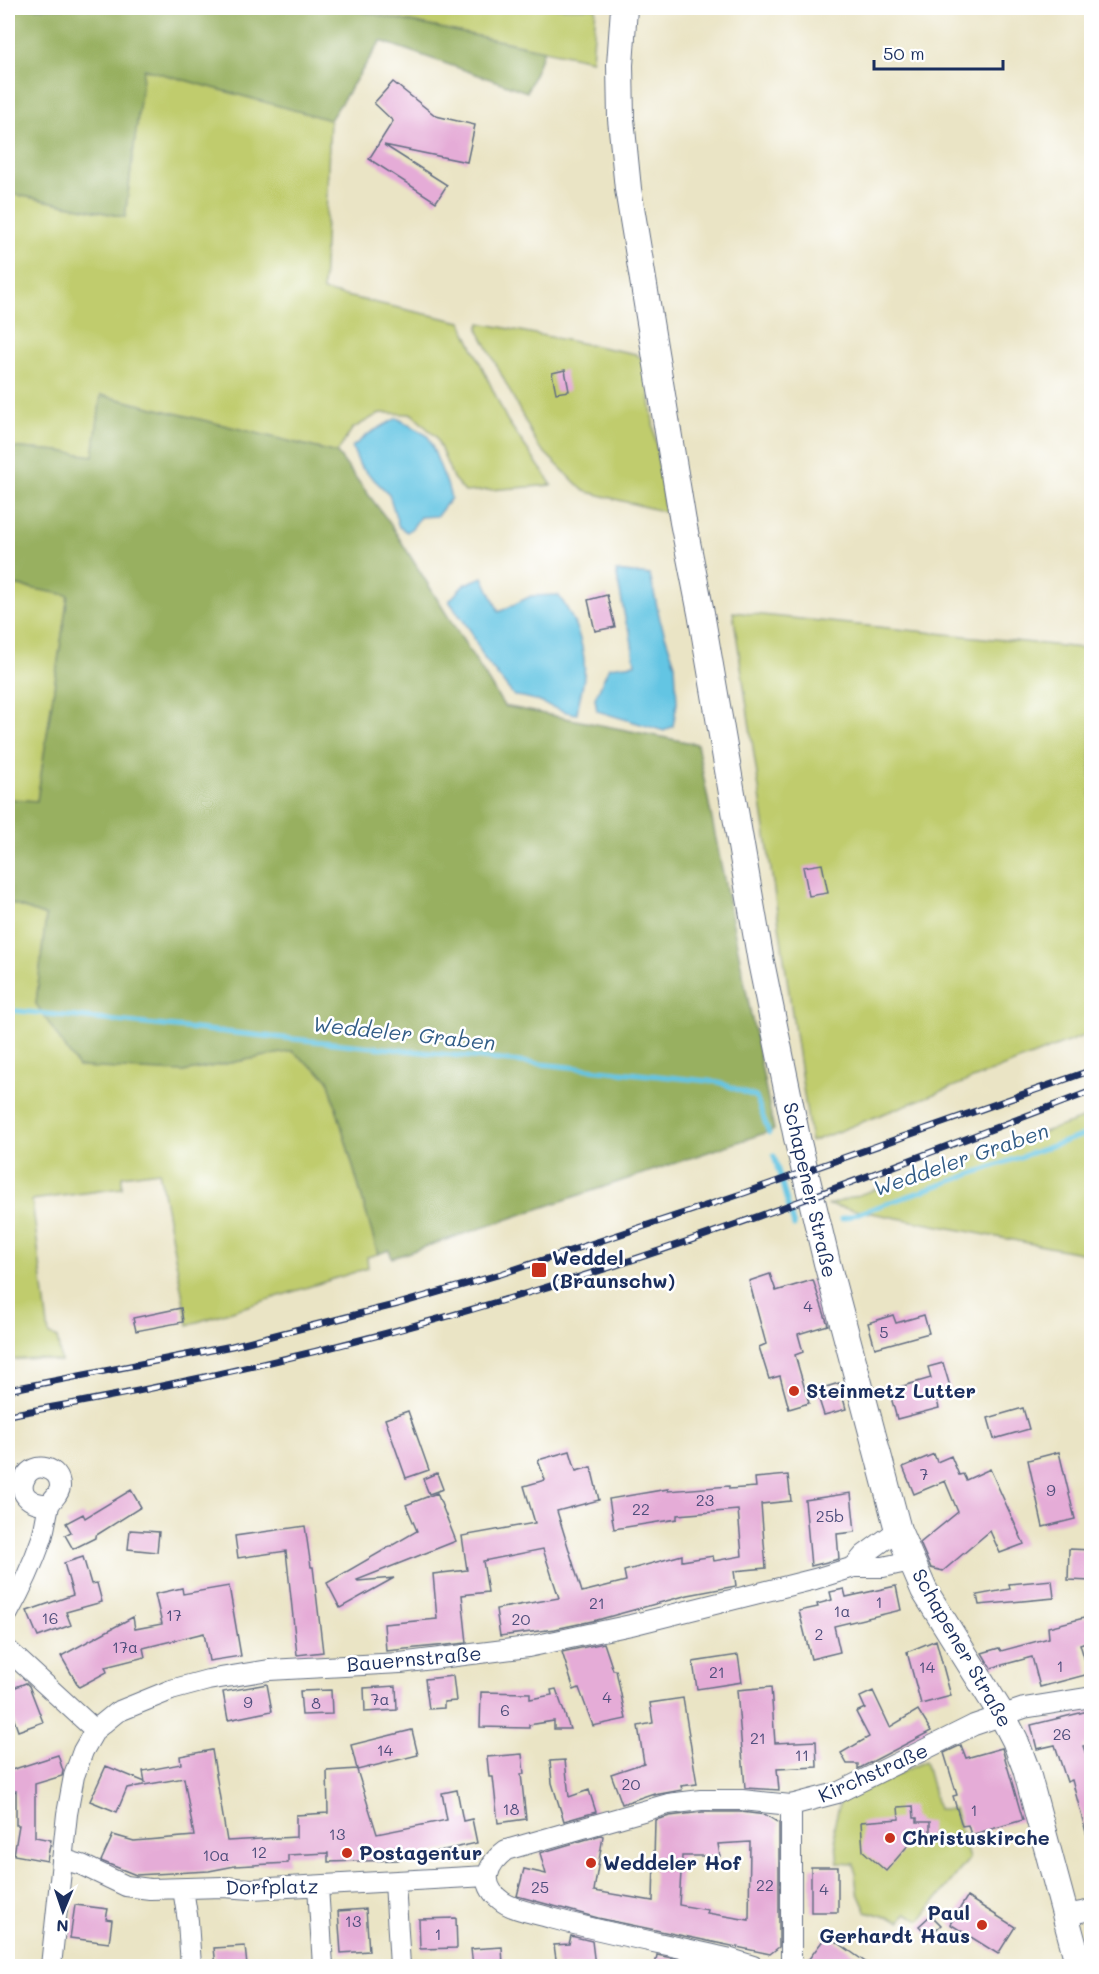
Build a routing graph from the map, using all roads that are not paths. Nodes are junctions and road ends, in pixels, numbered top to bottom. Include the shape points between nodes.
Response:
1 (624, 8) edge
2 (50, 1503) dead end
3 (898, 1530) junction
4 (911, 1561) junction
5 (854, 1567) junction
6 (8, 1613) edge
7 (8, 1650) edge
8 (1092, 1696) edge
9 (1002, 1715) junction
10 (95, 1730) junction
11 (791, 1805) junction
12 (62, 1859) junction
13 (487, 1876) junction
14 (395, 1882) junction
15 (318, 1886) junction
16 (183, 1889) junction
17 (1092, 1910) edge
18 (1065, 1915) junction
19 (51, 1966) edge
20 (191, 1966) edge
21 (323, 1966) edge
22 (400, 1966) edge
23 (753, 1966) edge
24 (791, 1966) edge
25 (1079, 1966) edge

1 - 3 street, Schapener Straße via 621,119 628,189 761,962 827,1263
2 - 6 street via 43,1536
3 - 4 street, Schapener Straße
3 - 5 street, Bauernstraße
4 - 5 street, Bauernstraße via 883,1567
4 - 9 street, Schapener Straße via 924,1590
5 - 10 street, Bauernstraße via 631,1625 528,1647 421,1661 268,1670 208,1680 117,1712
7 - 10 street
8 - 9 street, Kirchstraße via 1046,1702
9 - 11 street, Kirchstraße via 837,1793
9 - 18 street, Schapener Straße via 1026,1769
10 - 12 street via 82,1751 74,1776
11 - 13 street via 742,1800 668,1804 506,1850 495,1858
11 - 24 street, Kirchstraße
12 - 16 street, Dorfplatz via 126,1886
12 - 19 street
13 - 14 street, Dorfplatz
13 - 23 street via 497,1897 519,1909
14 - 15 street, Dorfplatz
14 - 22 street
15 - 16 street, Dorfplatz
15 - 21 street
16 - 20 street
17 - 18 street
18 - 25 street, Schapener Straße

